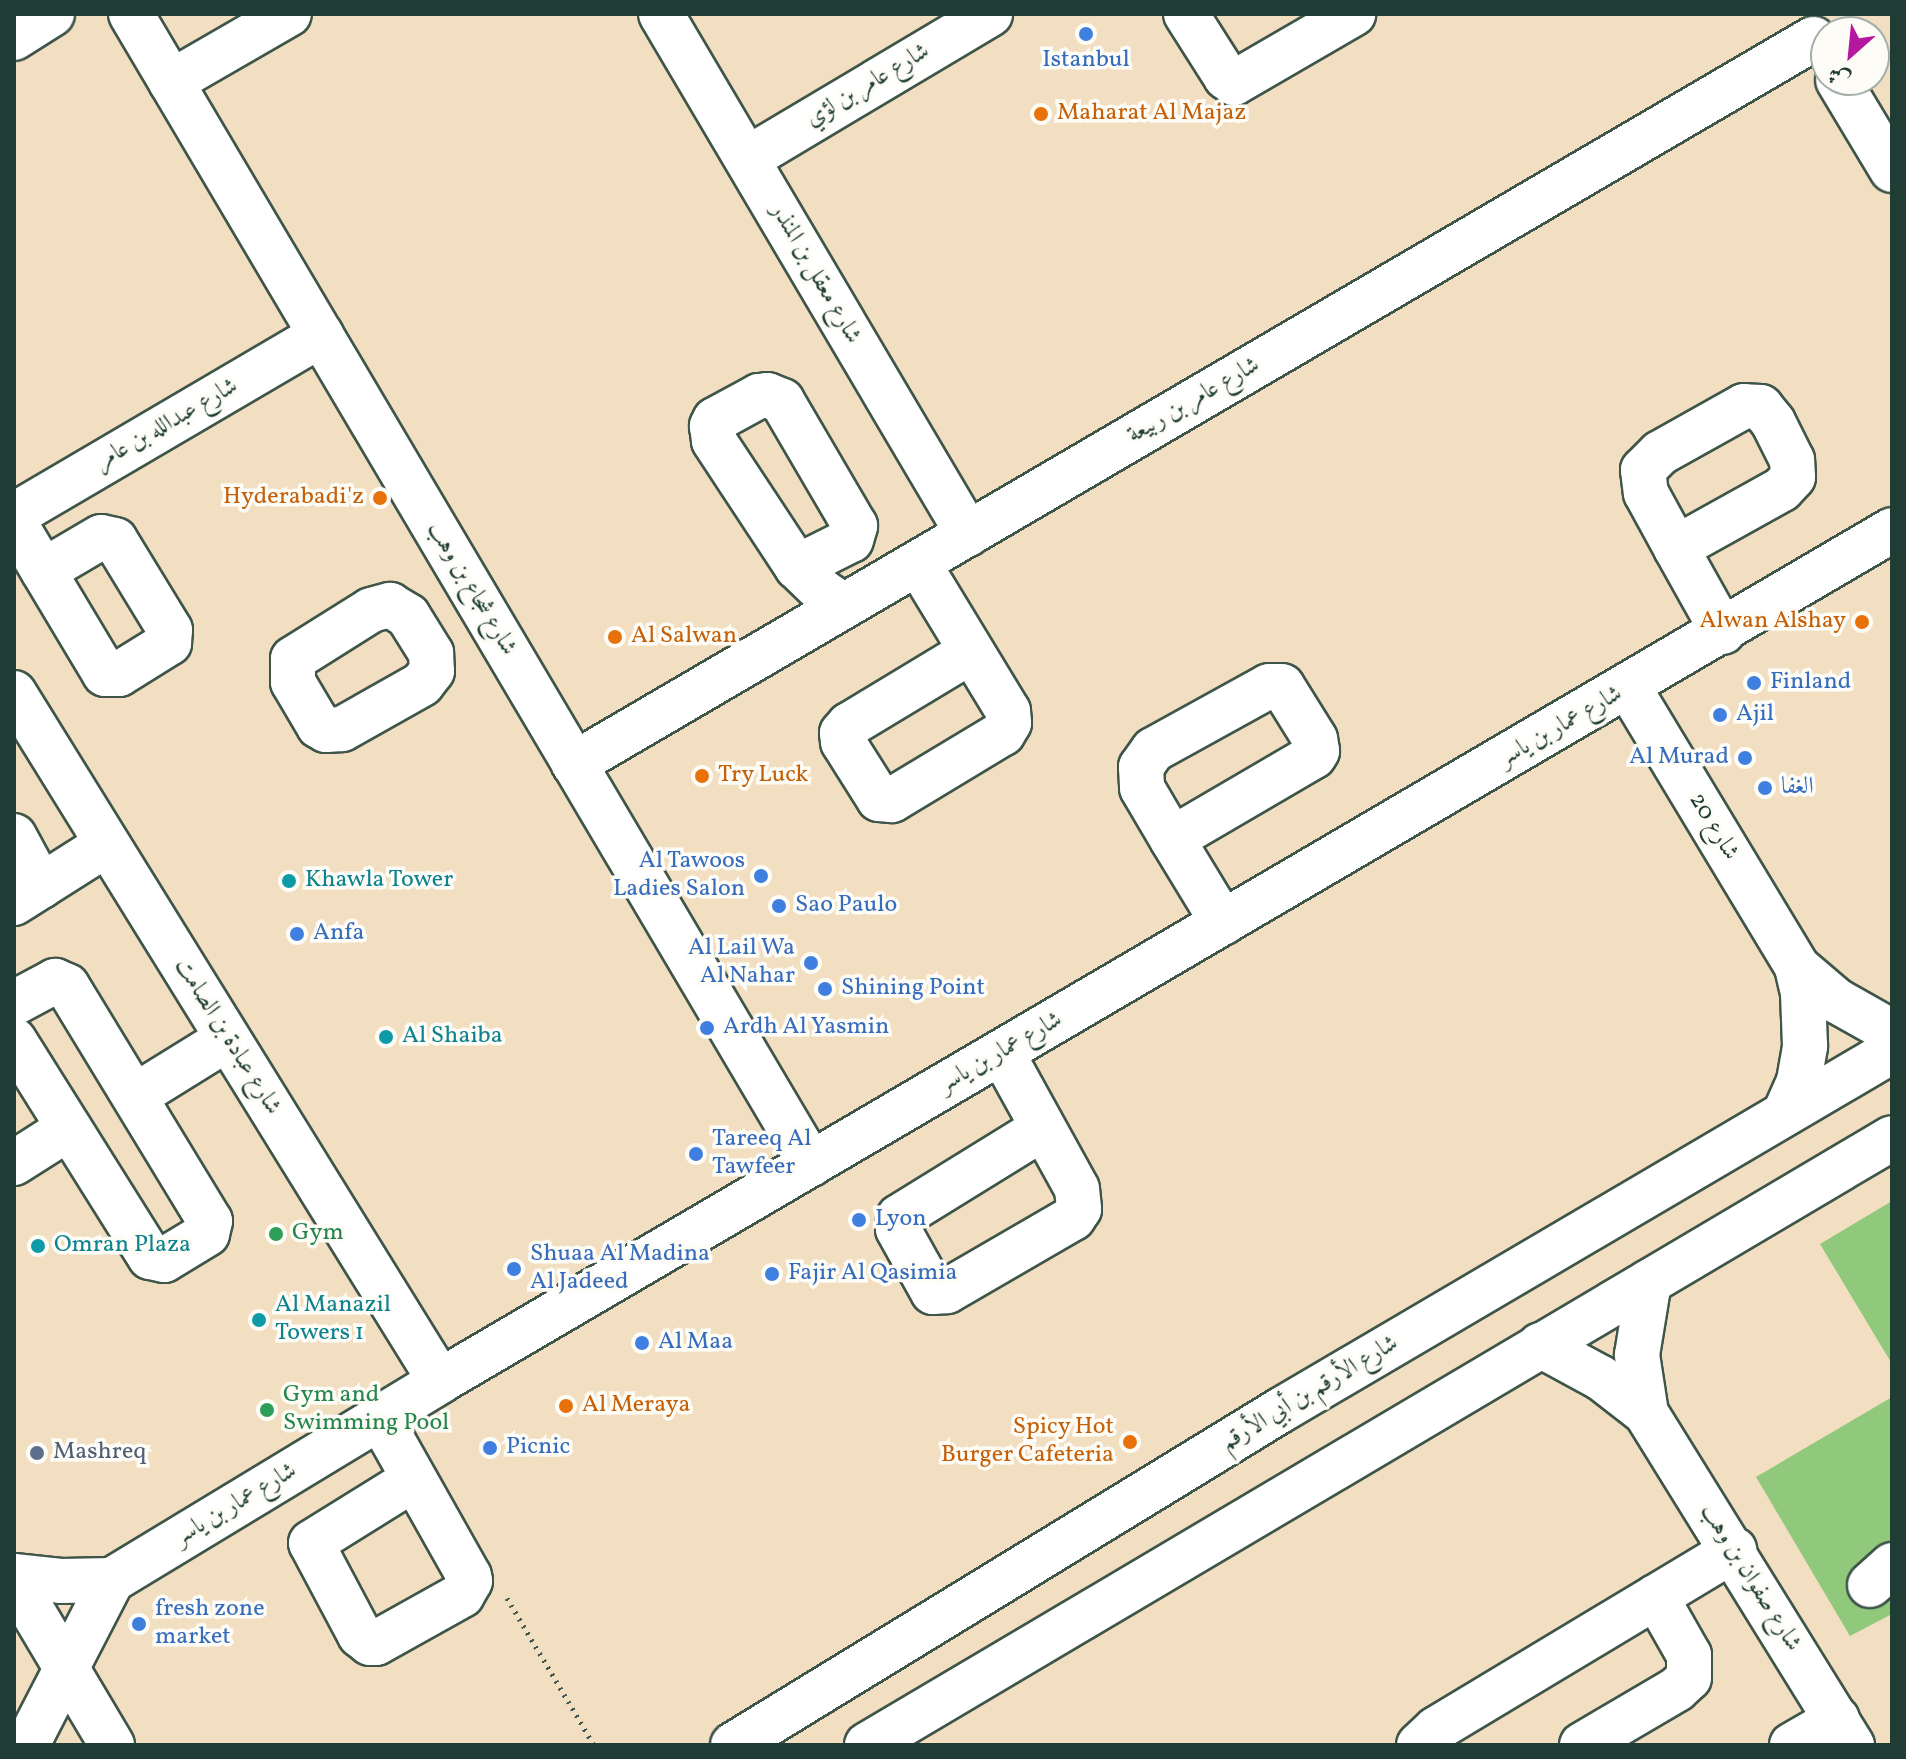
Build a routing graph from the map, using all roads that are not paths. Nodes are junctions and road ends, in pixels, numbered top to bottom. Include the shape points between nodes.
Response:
1 (52, 14) edge
2 (131, 14) edge
3 (289, 14) edge
4 (661, 14) edge
5 (990, 14) edge
6 (1186, 14) edge
7 (1353, 14) edge
8 (14, 38) edge
9 (1810, 39) edge
10 (171, 82) junction
11 (1848, 96) edge
12 (747, 159) junction
13 (1892, 170) edge
14 (321, 335) junction
15 (14, 515) edge
16 (14, 522) edge
17 (1892, 530) edge
18 (968, 534) junction
19 (1676, 548) dead end
20 (918, 563) junction
21 (797, 567) dead end
22 (43, 571) dead end
23 (479, 603) junction
24 (844, 606) junction
25 (1723, 632) junction
26 (422, 638) dead end
27 (970, 652) dead end
28 (1629, 688) junction
29 (14, 693) edge
30 (574, 764) junction
31 (14, 836) edge
32 (1172, 839) dead end
33 (107, 844) junction
34 (28, 894) edge
35 (1223, 923) junction
36 (1797, 967) junction
37 (14, 1003) edge
38 (1892, 1032) edge
39 (227, 1039) junction
40 (14, 1040) edge
41 (1892, 1051) edge
42 (1002, 1053) junction
43 (135, 1096) junction
44 (1785, 1113) junction
45 (69, 1128) junction
46 (1043, 1128) dead end
47 (1892, 1138) edge
48 (14, 1163) edge
49 (811, 1164) junction
50 (1649, 1282) junction
51 (1540, 1345) junction
52 (440, 1381) junction
53 (1646, 1413) junction
54 (380, 1418) junction
55 (414, 1479) dead end
56 (1734, 1550) junction
57 (14, 1578) edge
58 (112, 1580) junction
59 (1656, 1597) junction
60 (67, 1667) junction
61 (29, 1726) edge
62 (928, 1730) edge
63 (1845, 1732) edge
64 (112, 1745) edge
65 (733, 1745) edge
66 (867, 1745) edge
67 (1419, 1745) edge
68 (1582, 1745) edge
69 (1792, 1745) edge

1 - 8 main road
2 - 10 main road, شارع شجاع بن وهب
3 - 10 main road
4 - 12 main road, شارع معقل بن المنذر
5 - 12 main road, شارع عامر بن لؤي
6 - 7 main road via 1234,83
9 - 18 main road, شارع عامر بن ربيعة
10 - 14 main road, شارع شجاع بن وهب
11 - 13 main road
12 - 18 main road, شارع معقل بن المنذر
14 - 15 main road, شارع عبدالله بن عامر
14 - 23 main road, شارع شجاع بن وهب
16 - 22 main road
17 - 25 main road, شارع عمار بن ياسر
18 - 20 main road, شارع عامر بن ربيعة
19 - 25 main road
20 - 24 main road, شارع عامر بن ربيعة
20 - 27 main road
21 - 24 main road
23 - 26 main road
23 - 30 main road, شارع شجاع بن وهب
24 - 30 main road, شارع عامر بن ربيعة
25 - 28 main road, شارع عمار بن ياسر
28 - 35 main road, شارع عمار بن ياسر
28 - 36 main road, شارع 20
29 - 33 main road, شارع عبادة بن الصامت
30 - 49 main road, شارع شجاع بن وهب
31 - 34 main road
32 - 35 main road
33 - 34 main road
33 - 39 main road, شارع عبادة بن الصامت
35 - 42 main road, شارع عمار بن ياسر
36 - 38 main road, شارع 20 via 1837,1001
36 - 44 main road, شارع 20 via 1805,1046 1799,1081
37 - 43 main road via 62,981
39 - 43 main road
39 - 52 main road, شارع عبادة بن الصامت
40 - 45 main road
41 - 44 main road, شارع الأرقم بن أبي الأرقم
42 - 46 main road
42 - 49 main road, شارع عمار بن ياسر
43 - 45 main road via 211,1226 207,1234 164,1260 146,1253
44 - 65 main road, شارع الأرقم بن أبي الأرقم via 1281,1410
45 - 48 main road
47 - 50 main road
49 - 52 main road, شارع عمار بن ياسر
50 - 51 main road
50 - 53 main road, شارع صفوان بن وهب via 1637,1355
51 - 53 main road, شارع صفوان بن وهب via 1601,1378
51 - 62 main road
52 - 54 main road, شارع عمار بن ياسر
53 - 56 main road, شارع صفوان بن وهب
54 - 55 main road
54 - 58 main road, شارع عمار بن ياسر
56 - 59 main road
56 - 63 main road, شارع صفوان بن وهب
57 - 58 main road
57 - 60 main road
58 - 60 main road
59 - 67 main road via 1436,1729
59 - 68 main road via 1689,1655 1689,1678
60 - 61 main road
60 - 64 main road
62 - 66 main road
63 - 69 main road

